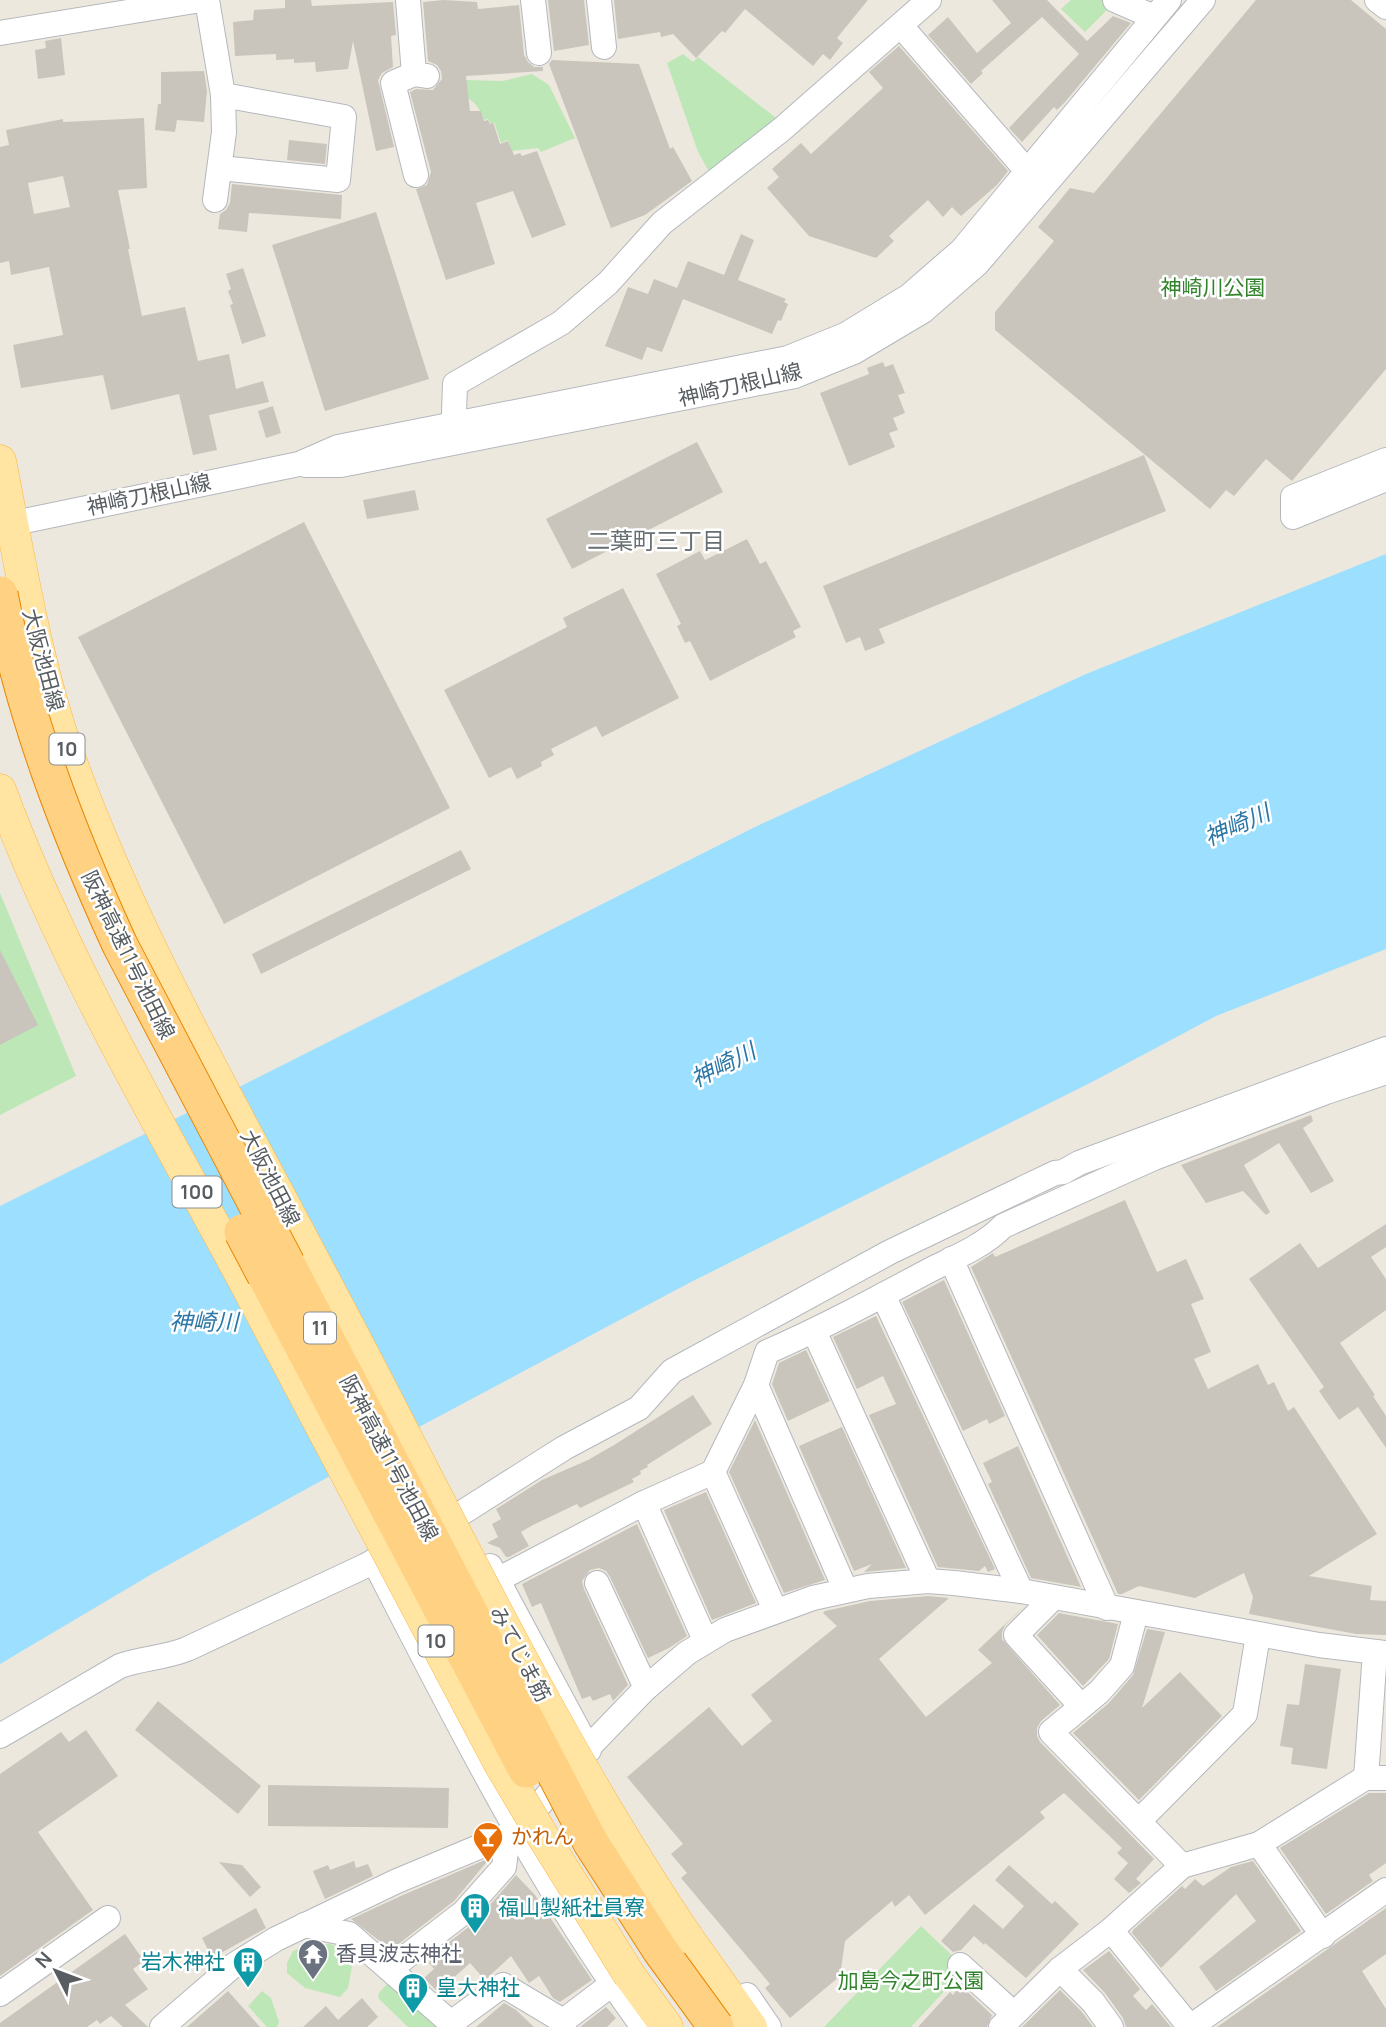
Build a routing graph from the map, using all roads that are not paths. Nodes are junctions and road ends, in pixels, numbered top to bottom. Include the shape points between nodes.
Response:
1 (201, 0) edge
2 (207, 0) edge
3 (408, 0) edge
4 (533, 0) edge
5 (599, 0) edge
6 (929, 0) edge
7 (1115, 0) edge
8 (1203, 0) edge
9 (1377, 0) edge
10 (1386, 7) edge
11 (1162, 9) edge
12 (83, 10) edge
13 (901, 26) junction
14 (0, 33) edge
15 (604, 47) dead end
16 (539, 53) dead end
17 (223, 95) junction
18 (219, 168) junction
19 (1027, 171) junction
20 (416, 175) dead end
21 (215, 200) dead end
22 (454, 435) junction
23 (1386, 460) edge
24 (0, 461) edge
25 (1386, 479) edge
26 (6, 525) edge
27 (0, 594) edge
28 (0, 698) edge
29 (0, 790) edge
30 (1386, 1049) edge
31 (1386, 1072) edge
32 (951, 1259) junction
33 (316, 1265) joint
34 (883, 1295) junction
35 (254, 1299) joint
36 (814, 1331) junction
37 (756, 1385) junction
38 (713, 1472) junction
39 (644, 1503) junction
40 (460, 1514) junction
41 (374, 1561) junction
42 (498, 1580) junction
43 (928, 1581) junction
44 (597, 1583) dead end
45 (845, 1589) junction
46 (1021, 1591) junction
47 (1053, 1598) junction
48 (1107, 1608) junction
49 (775, 1610) junction
50 (1136, 1612) junction
51 (1258, 1635) junction
52 (705, 1640) junction
53 (1381, 1652) edge
54 (646, 1688) junction
55 (1081, 1706) junction
56 (0, 1736) edge
57 (588, 1748) junction
58 (1376, 1778) edge
59 (1139, 1821) junction
60 (512, 1834) junction
61 (1259, 1844) junction
62 (1182, 1866) junction
63 (1386, 1890) edge
64 (108, 1918) dead end
65 (304, 1925) junction
66 (1111, 1930) junction
67 (1323, 1936) junction
68 (960, 1965) dead end
69 (390, 1969) junction
70 (1060, 1969) junction
71 (621, 1980) junction
72 (0, 1994) edge
73 (1008, 2020) edge
74 (564, 2024) edge
75 (162, 2027) edge
76 (643, 2027) edge
77 (667, 2027) edge
78 (689, 2027) edge
79 (716, 2027) edge
80 (751, 2027) edge
81 (769, 2027) edge
82 (1111, 2027) edge
83 (1190, 2027) edge

1 - 12 street
2 - 17 street
3 - 20 street via 420,75 393,83
4 - 16 street
5 - 15 street
6 - 13 street
7 - 11 street
8 - 22 street, 神崎刀根山線 via 977,264 923,311 854,352 794,376
9 - 10 street
11 - 19 street, 神崎刀根山線
12 - 14 street
13 - 19 street
13 - 22 street via 781,130 662,223 608,283 561,323 455,384
17 - 18 street
17 - 18 street via 344,117 338,180
18 - 21 street
19 - 22 street, 神崎刀根山線 via 961,250 909,296 845,335 788,358
22 - 26 street, 神崎刀根山線 via 338,447 299,464
23 - 25 street via 1293,497 1293,517
24 - 26 main road, 大阪池田線 / 10
26 - 33 main road, 大阪池田線 / 10 via 71,762 105,848 145,938
27 - 79 highway, 阪神高速11号池田線 / 11, bridge via 41,754 120,945 591,1843
28 - 78 highway, 阪神高速11号池田線 / 11, bridge via 63,879 131,1020 573,1856
29 - 35 main road, 100 via 59,930
30 - 40 street via 1079,1163 890,1252 673,1371 639,1408 564,1448
31 - 32 street via 1154,1157 1003,1226 994,1236
32 - 34 street
32 - 48 street
33 - 80 main road, みてじま筋, bridge via 541,1696 648,1879
34 - 36 street
34 - 46 street
35 - 71 main road, 10, bridge via 500,1764
36 - 37 street via 767,1352
36 - 43 street
37 - 38 street
37 - 45 street
38 - 39 street
38 - 49 street
39 - 42 street
39 - 52 street
40 - 41 street
40 - 42 street
41 - 56 street via 187,1649 120,1666
41 - 60 street
42 - 57 street
43 - 45 street
43 - 46 street
44 - 54 street
45 - 49 street
46 - 47 street
47 - 48 street
47 - 55 street via 1016,1634
48 - 50 street
49 - 52 street
50 - 51 street
50 - 55 street via 1122,1666
51 - 53 street
51 - 59 street via 1245,1714
52 - 54 street
53 - 58 street
54 - 57 street
55 - 59 street via 1051,1732
57 - 60 street
57 - 81 street via 675,1894
58 - 61 street
59 - 62 street
60 - 65 street
60 - 69 street via 505,1867 464,1912
60 - 71 street
61 - 62 street
61 - 67 street
62 - 66 street
63 - 67 street
64 - 72 street
65 - 69 street via 349,1934
65 - 75 street via 234,1965
66 - 70 street
66 - 83 street
67 - 83 street
68 - 73 street
69 - 74 street via 451,2023 503,1985
70 - 73 street
70 - 82 street
71 - 74 street
71 - 76 street
71 - 77 main road, 10

